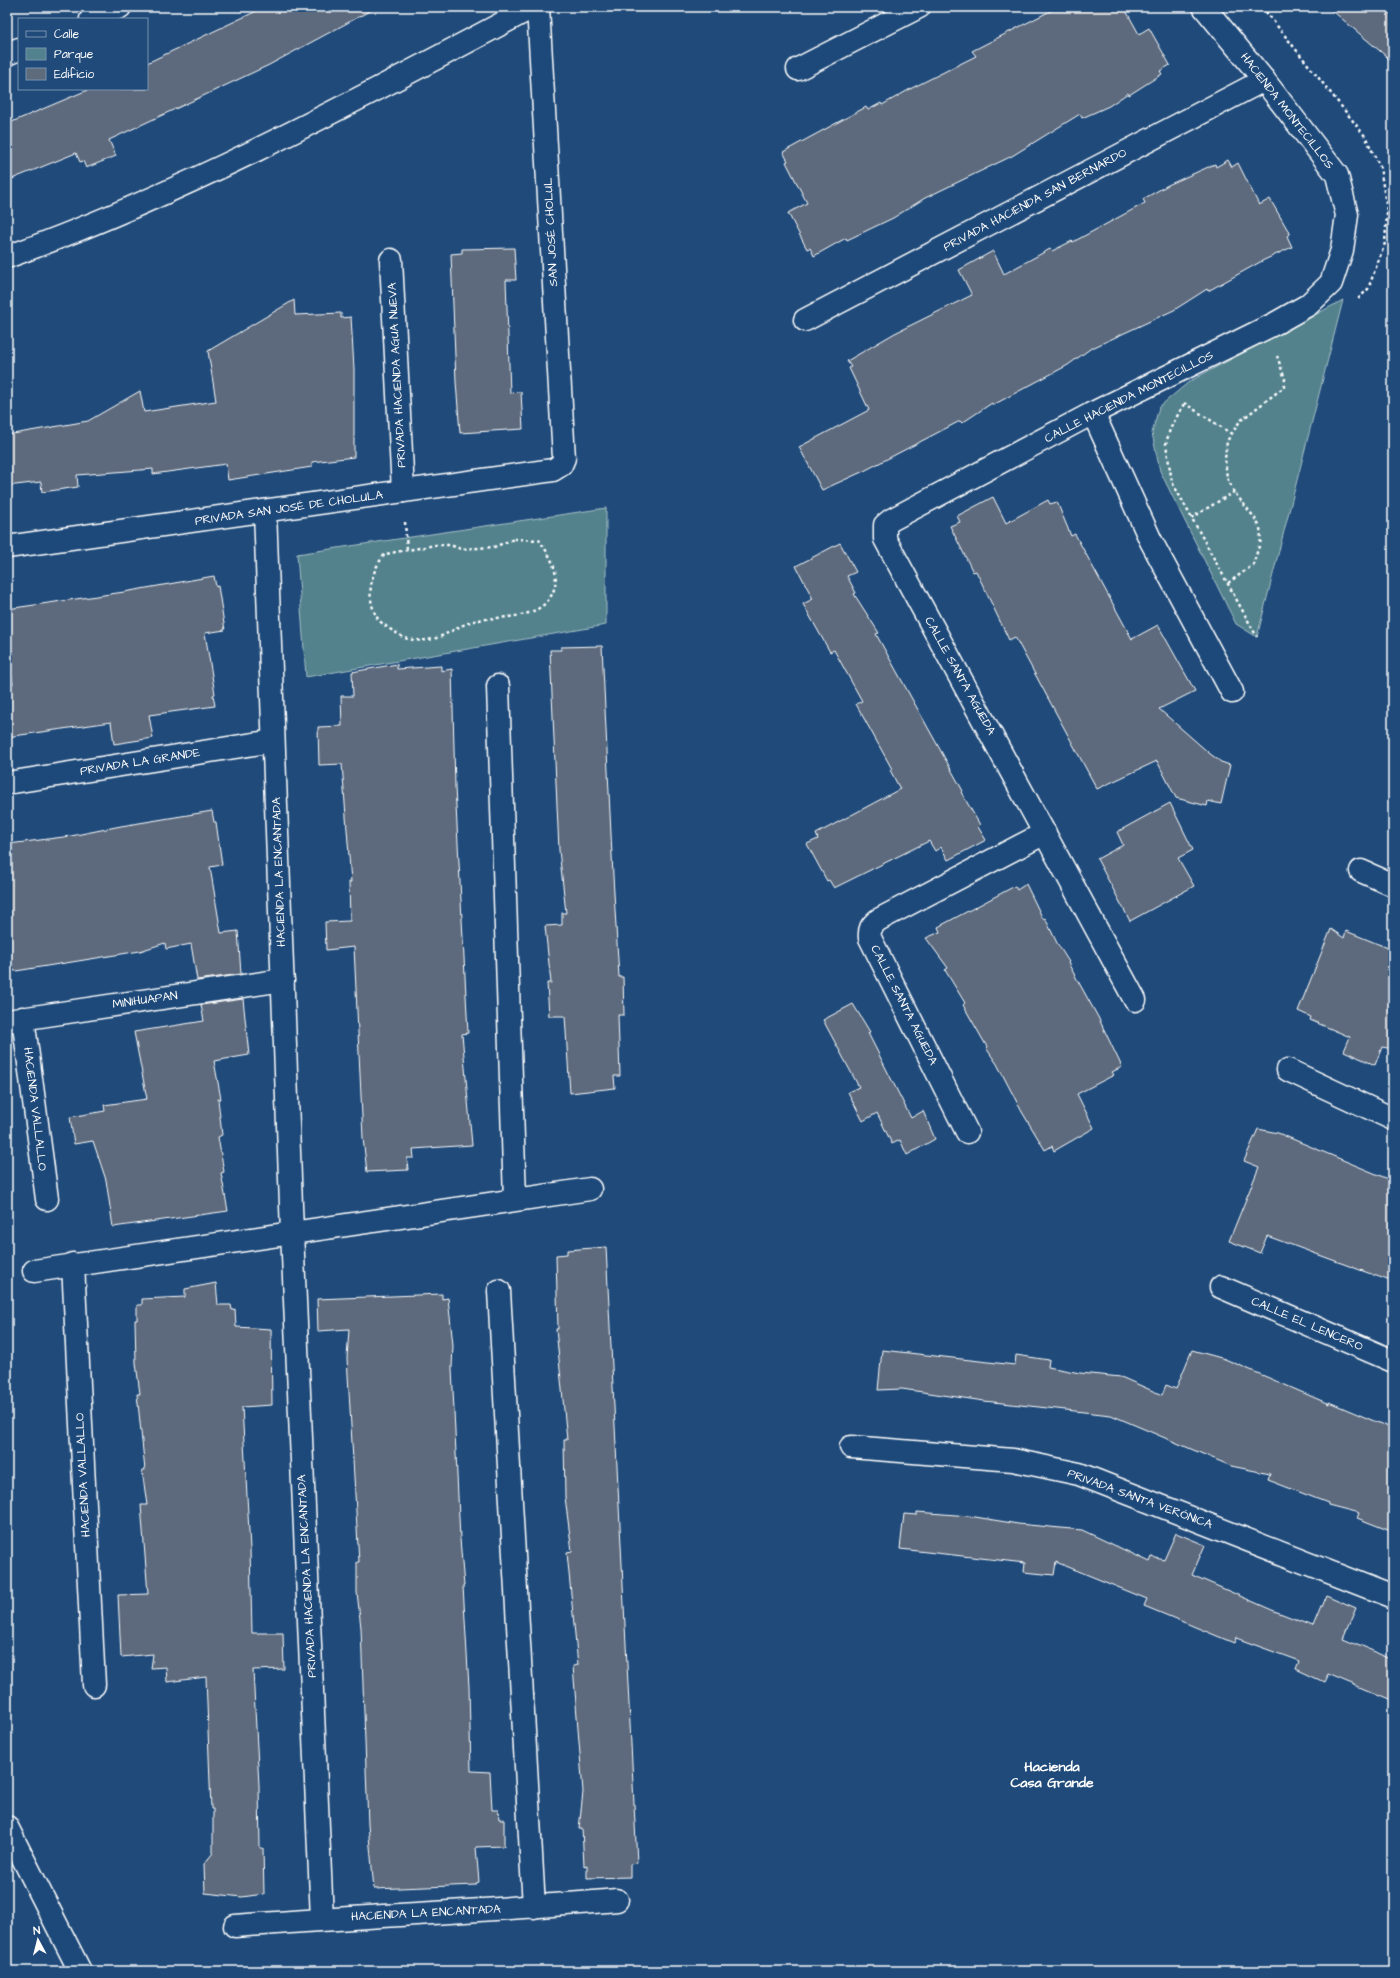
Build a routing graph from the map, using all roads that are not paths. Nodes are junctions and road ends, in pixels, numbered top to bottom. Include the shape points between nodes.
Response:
1 (120, 7) edge
2 (533, 7) edge
3 (538, 7) edge
4 (919, 7) edge
5 (1204, 7) edge
6 (93, 18) edge
7 (18, 49) edge
8 (7, 54) edge
9 (798, 70) dead end
10 (1264, 80) junction
11 (1342, 250) joint
12 (7, 257) edge
13 (391, 260) dead end
14 (805, 320) dead end
15 (1093, 413) junction
16 (564, 458) joint
17 (403, 491) junction
18 (265, 511) junction
19 (891, 520) joint
20 (7, 547) edge
21 (498, 686) dead end
22 (1232, 692) dead end
23 (273, 741) junction
24 (7, 783) edge
25 (1045, 833) junction
26 (1361, 871) dead end
27 (1393, 885) edge
28 (283, 980) junction
29 (1135, 1000) dead end
30 (15, 1020) edge
31 (1288, 1070) dead end
32 (1393, 1118) edge
33 (967, 1132) dead end
34 (590, 1189) dead end
35 (47, 1199) dead end
36 (515, 1199) junction
37 (292, 1232) junction
38 (73, 1264) junction
39 (34, 1271) dead end
40 (1221, 1287) dead end
41 (499, 1291) dead end
42 (1392, 1359) edge
43 (851, 1447) dead end
44 (1393, 1597) edge
45 (94, 1685) dead end
46 (7, 1827) edge
47 (618, 1900) dead end
48 (534, 1907) junction
49 (322, 1919) junction
50 (236, 1926) dead end
51 (80, 1971) edge

1 - 6 street
2 - 12 street via 358,100 189,183
3 - 16 street, SAN JOSÉ CHOLUL
4 - 9 street
5 - 10 street, HACIENDA MONTECILLOS
7 - 8 street
10 - 11 street, HACIENDA MONTECILLOS via 1337,175 1347,215
10 - 14 street, PRIVADA HACIENDA SAN BERNARDO
11 - 15 street, CALLE HACIENDA MONTECILLOS via 1331,283 1308,305
13 - 17 street, PRIVADA HACIENDA AGUA NUEVA
15 - 19 street, CALLE HACIENDA MONTECILLOS
15 - 22 street via 1151,541
16 - 17 street, PRIVADA SAN JOSÉ DE CHOLULA via 561,465 553,470
17 - 18 street, PRIVADA SAN JOSÉ DE CHOLULA
18 - 20 street, PRIVADA SAN JOSÉ DE CHOLULA
18 - 23 street, HACIENDA LA ENCANTADA
19 - 25 street, CALLE SANTA AGUEDA via 885,525 885,539
21 - 36 street
23 - 24 street, PRIVADA LA GRANDE
23 - 28 street, HACIENDA LA ENCANTADA
25 - 29 street, CALLE SANTA AGUEDA
25 - 33 street, CALLE SANTA AGUEDA via 878,920 871,925 869,932
26 - 27 street
28 - 30 street, MINIHUAPAN
28 - 37 street, HACIENDA LA ENCANTADA
30 - 35 street, HACIENDA VALLALLO
31 - 32 street
34 - 36 street
36 - 37 street
37 - 38 street
37 - 49 street, PRIVADA HACIENDA LA ENCANTADA
38 - 39 street
38 - 45 street, HACIENDA VALLALLO
40 - 42 street, CALLE EL LENCERO
41 - 48 street
43 - 44 street, PRIVADA SANTA VERÓNICA via 1013,1460 1079,1474
46 - 51 street
47 - 48 street, HACIENDA LA ENCANTADA
48 - 49 street, HACIENDA LA ENCANTADA
49 - 50 street, HACIENDA LA ENCANTADA

